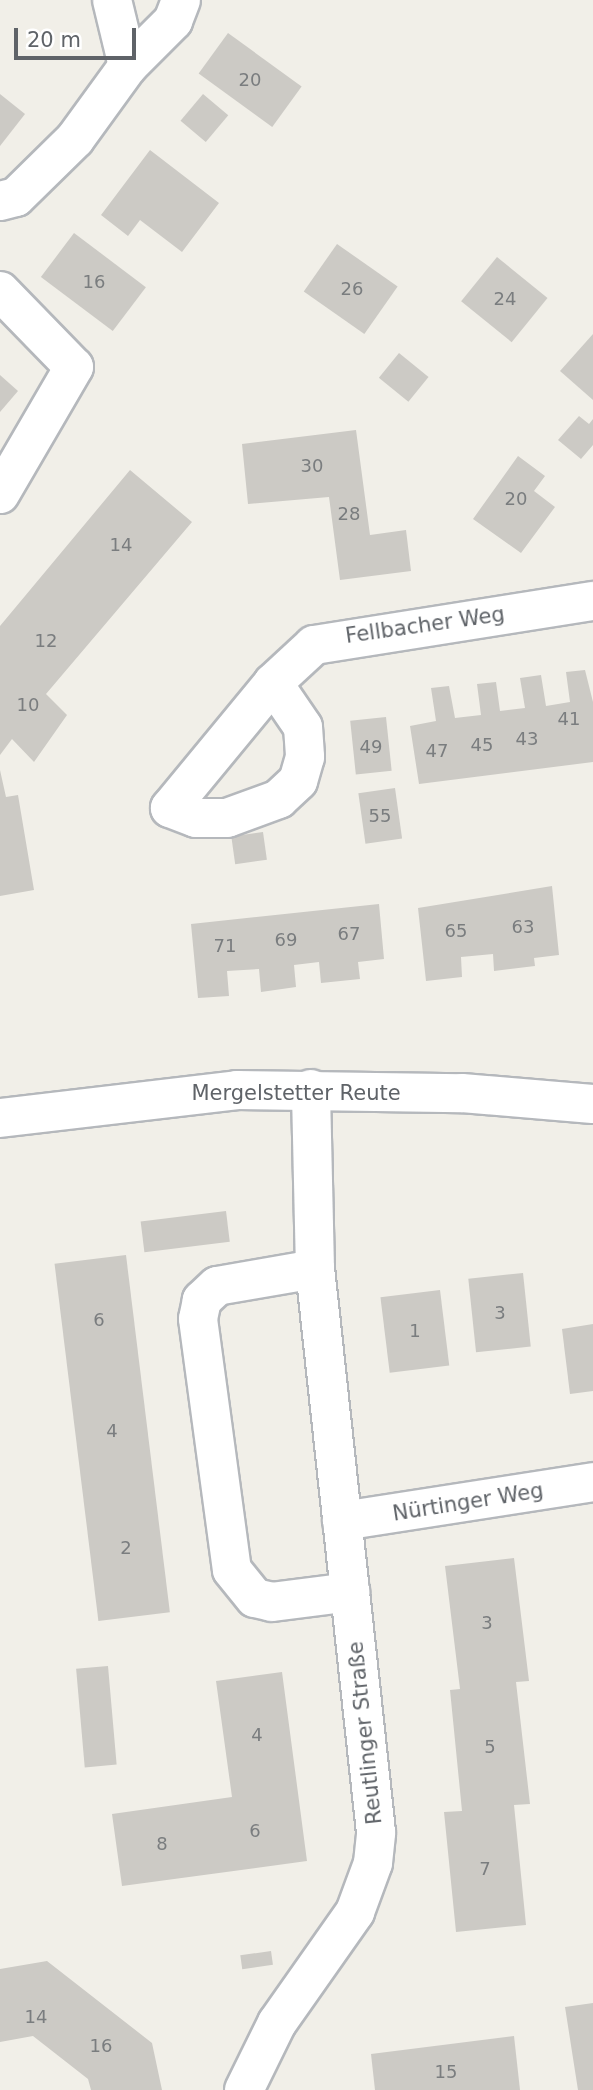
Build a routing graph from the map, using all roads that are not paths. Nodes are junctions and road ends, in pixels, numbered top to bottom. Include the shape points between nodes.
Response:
1 (112, 0) edge
2 (181, 0) edge
3 (128, 66) junction
4 (0, 201) edge
5 (0, 291) edge
6 (0, 494) edge
7 (593, 601) edge
8 (272, 683) dead end
9 (311, 1089) junction
10 (593, 1104) edge
11 (0, 1118) edge
12 (315, 1269) junction
13 (593, 1482) edge
14 (342, 1521) junction
15 (350, 1592) junction
16 (244, 2090) edge

1 - 3 street
2 - 3 street via 173,21
3 - 4 street via 75,139 16,197
5 - 6 street via 74,367
7 - 8 street, Fellbacher Weg via 339,636 314,645
9 - 10 street, Mergelstetter Reute
9 - 11 street, Mergelstetter Reute via 170,1094
9 - 12 street, Reutlinger Straße
12 - 14 street, Reutlinger Straße
12 - 15 street via 217,1286 202,1300 198,1319 232,1570 241,1587 272,1602
13 - 14 street, Nürtinger Weg
14 - 15 street, Reutlinger Straße
15 - 16 street, Reutlinger Straße via 374,1799 373,1863 355,1912 276,2023

